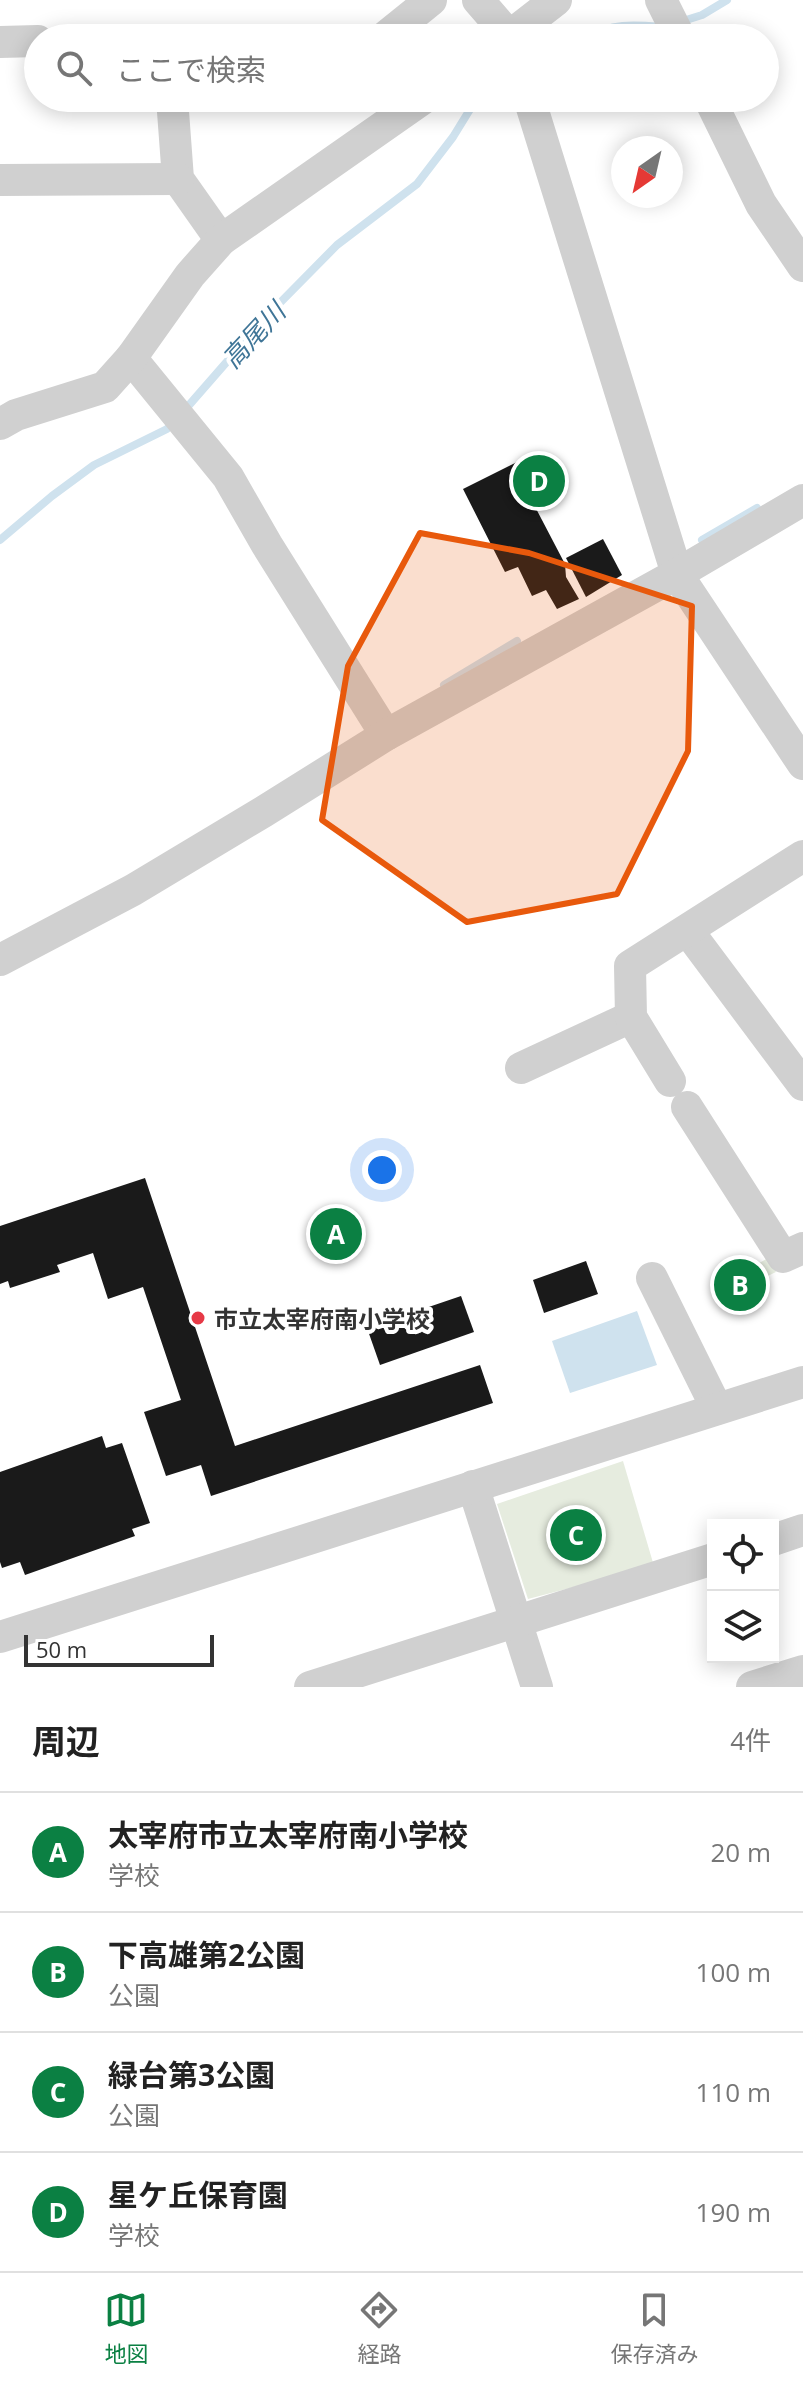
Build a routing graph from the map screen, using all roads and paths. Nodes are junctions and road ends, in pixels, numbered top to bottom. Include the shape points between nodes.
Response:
1 (431, 0) edge
2 (478, 0) edge
3 (556, 0) edge
4 (661, 0) edge
5 (401, 24) edge
6 (498, 24) edge
7 (526, 24) edge
8 (673, 24) edge
9 (24, 41) edge
10 (0, 42) edge
11 (173, 112) edge
12 (404, 112) edge
13 (533, 112) edge
14 (716, 112) edge
15 (178, 179) junction
16 (0, 180) edge
17 (221, 240) junction
18 (803, 266) edge
19 (131, 358) junction
20 (0, 424) edge
21 (803, 500) edge
22 (677, 574) junction
23 (386, 735) junction
24 (803, 764) edge
25 (803, 856) edge
26 (688, 931) junction
27 (0, 960) edge
28 (631, 1017) junction
29 (521, 1068) dead end
30 (803, 1085) edge
31 (803, 1248) edge
32 (652, 1278) dead end
33 (803, 1382) edge
34 (717, 1409) junction
35 (473, 1486) junction
36 (803, 1530) edge
37 (779, 1538) edge
38 (707, 1561) edge
39 (516, 1621) junction
40 (0, 1637) edge
41 (803, 1671) edge
42 (310, 1687) edge
43 (537, 1687) edge
44 (752, 1687) edge

1 - 5 street
2 - 6 street
3 - 7 street
4 - 8 street
9 - 10 street
11 - 15 street
12 - 17 street
13 - 22 street
14 - 18 street via 761,204
15 - 16 street
15 - 17 street
17 - 19 street
19 - 20 street via 105,387
19 - 23 street via 228,477
21 - 22 street
22 - 23 street
22 - 24 street
23 - 27 street via 133,890
25 - 26 street
26 - 28 street via 630,966
26 - 30 street
28 - 29 street
28 - 31 street via 783,1257
32 - 34 street
33 - 34 street
34 - 35 street
35 - 39 street
35 - 40 street
36 - 37 street
38 - 39 street
39 - 42 street
39 - 43 street
41 - 44 street

